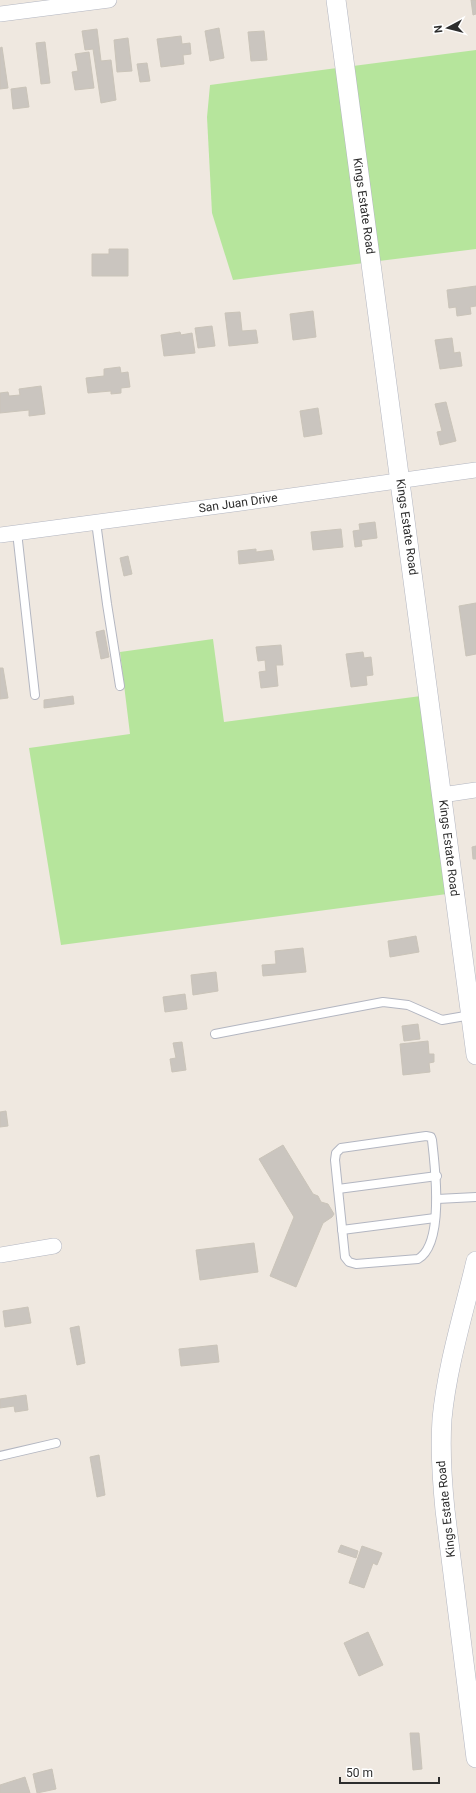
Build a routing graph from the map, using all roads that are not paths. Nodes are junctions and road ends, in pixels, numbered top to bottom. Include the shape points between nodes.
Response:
1 (109, 0) edge
2 (336, 0) edge
3 (0, 14) edge
4 (476, 470) edge
5 (400, 480) junction
6 (96, 522) junction
7 (17, 532) junction
8 (0, 535) edge
9 (120, 686) dead end
10 (35, 695) dead end
11 (476, 790) edge
12 (442, 795) junction
13 (472, 1005) edge
14 (215, 1034) dead end
15 (476, 1055) edge
16 (437, 1176) junction
17 (338, 1189) junction
18 (476, 1197) edge
19 (437, 1199) junction
20 (435, 1218) junction
21 (342, 1230) junction
22 (54, 1246) dead end
23 (0, 1255) edge
24 (476, 1261) edge
25 (56, 1443) dead end
26 (0, 1456) edge
27 (476, 1758) edge

1 - 3 street
2 - 5 street, Kings Estate Road
4 - 5 street, San Juan Drive
5 - 6 street, San Juan Drive
5 - 12 street, Kings Estate Road
6 - 7 street, San Juan Drive
6 - 9 lane
7 - 8 street, San Juan Drive
7 - 10 lane
11 - 12 street
12 - 13 street, Kings Estate Road
13 - 14 lane via 442,1020 408,1005 383,1002
13 - 15 street, Kings Estate Road
16 - 17 lane
16 - 17 lane via 432,1140 426,1136 341,1148 336,1153 335,1160
16 - 19 lane
17 - 21 lane
18 - 19 lane
19 - 20 lane
20 - 21 lane
20 - 21 lane via 428,1250 418,1259 356,1264 349,1262 345,1257
22 - 23 street
24 - 27 street, Kings Estate Road via 446,1389 441,1449 445,1510
25 - 26 lane

